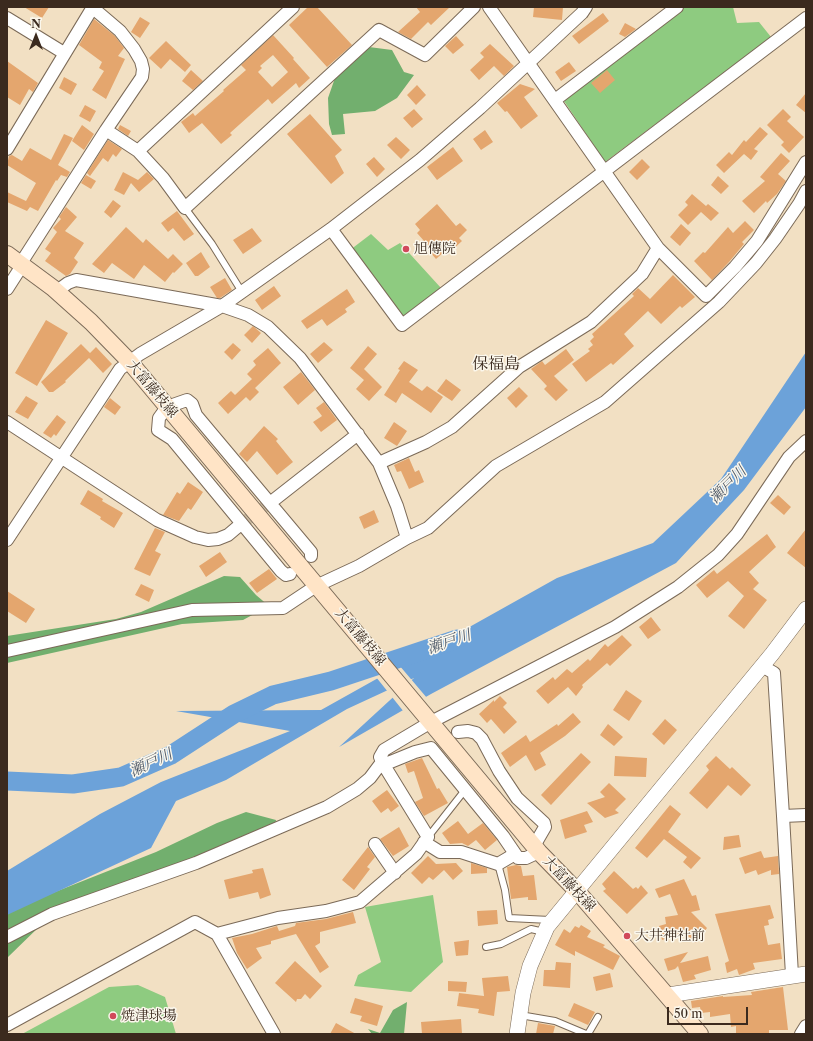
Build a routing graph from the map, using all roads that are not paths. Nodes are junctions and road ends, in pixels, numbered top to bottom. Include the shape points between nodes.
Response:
1 (93, 7) edge
2 (293, 7) edge
3 (474, 7) edge
4 (489, 7) edge
5 (586, 7) edge
6 (677, 7) edge
7 (7, 18) edge
8 (806, 18) edge
9 (64, 53) junction
10 (528, 62) junction
11 (555, 100) junction
12 (106, 130) junction
13 (8, 144) edge
14 (138, 151) junction
15 (806, 162) edge
16 (604, 170) junction
17 (806, 191) edge
18 (185, 208) junction
19 (331, 230) junction
20 (658, 248) junction
21 (7, 254) edge
22 (22, 264) junction
23 (7, 288) edge
24 (57, 291) junction
25 (242, 292) junction
26 (222, 306) junction
27 (129, 361) junction
28 (167, 407) junction
29 (7, 422) edge
30 (358, 434) junction
31 (806, 441) edge
32 (60, 457) junction
33 (379, 463) junction
34 (270, 503) junction
35 (241, 524) junction
36 (407, 538) junction
37 (7, 540) edge
38 (311, 556) dead end
39 (290, 574) dead end
40 (319, 589) junction
41 (806, 609) edge
42 (7, 651) edge
43 (762, 666) junction
44 (428, 718) junction
45 (458, 732) dead end
46 (382, 762) junction
47 (465, 790) junction
48 (806, 815) edge
49 (783, 816) junction
50 (426, 840) junction
51 (375, 844) dead end
52 (537, 849) junction
53 (515, 854) junction
54 (498, 864) junction
55 (395, 874) junction
56 (577, 891) junction
57 (549, 926) junction
58 (217, 934) junction
59 (7, 937) edge
60 (486, 947) dead end
61 (799, 975) edge
62 (668, 995) junction
63 (520, 1015) junction
64 (598, 1017) dead end
65 (7, 1025) edge
66 (806, 1026) edge
67 (274, 1034) edge
68 (517, 1034) edge
69 (587, 1034) edge
70 (700, 1034) edge
71 (801, 1034) edge

1 - 9 street
1 - 12 street via 120,31 134,49 143,69 142,77
2 - 14 street
3 - 18 street via 425,55 380,30
4 - 10 street
5 - 10 street
6 - 11 street
7 - 9 street
8 - 16 street
9 - 13 street
10 - 11 street
10 - 19 street via 480,108
11 - 16 street
12 - 14 street
12 - 22 street
14 - 18 street via 163,178
15 - 20 street via 756,241 706,296
16 - 19 street via 402,325
16 - 20 street
17 - 36 street via 756,263 719,302 605,402 496,466 428,528
18 - 25 lane via 212,244
19 - 25 street
20 - 33 street via 642,274 591,322 519,367 452,427
21 - 22 main road, 大富藤枝線
22 - 23 street
22 - 24 main road, 大富藤枝線
24 - 26 street via 76,280
24 - 27 main road, 大富藤枝線
25 - 26 street
26 - 27 street
26 - 30 street via 248,315 268,327 300,358
27 - 28 main road, 大富藤枝線
27 - 32 street via 120,370
28 - 34 street via 187,400 192,404 196,414
28 - 35 street via 159,418 158,430 172,439
28 - 40 main road, 大富藤枝線
29 - 32 street
30 - 33 street
30 - 34 street
31 - 44 street via 789,457 737,534 718,555 678,587 615,627
32 - 35 street via 157,520 195,537 218,539
32 - 37 street
33 - 36 street
34 - 38 street via 311,552
35 - 39 street via 281,571 286,575
36 - 40 street
40 - 42 street via 283,608 192,610
40 - 44 main road, 大富藤枝線
41 - 43 street
43 - 49 street via 774,673
43 - 56 street
44 - 46 street via 384,750 380,757
44 - 52 main road, 大富藤枝線
45 - 52 street via 476,733 482,739 517,798 544,823 545,827
46 - 47 street via 394,762 431,748
46 - 50 street
46 - 59 street via 370,778 357,789 327,807 196,863 52,914
47 - 50 lane
47 - 53 street
48 - 49 street
49 - 61 street
50 - 54 street via 440,852 461,852
50 - 55 street via 416,854
51 - 55 street
52 - 53 street via 526,858 518,858
52 - 56 main road, 大富藤枝線
53 - 54 street
54 - 57 lane via 506,890 509,918
55 - 58 street via 360,902 350,906 278,918
56 - 57 street
56 - 62 main road, 大富藤枝線
57 - 60 lane via 531,929 502,944
57 - 63 street via 530,966 522,994
58 - 65 street via 195,922
58 - 67 street
61 - 62 street
62 - 70 main road, 大富藤枝線
63 - 68 street
63 - 69 lane via 555,1021
64 - 69 lane
66 - 71 street

